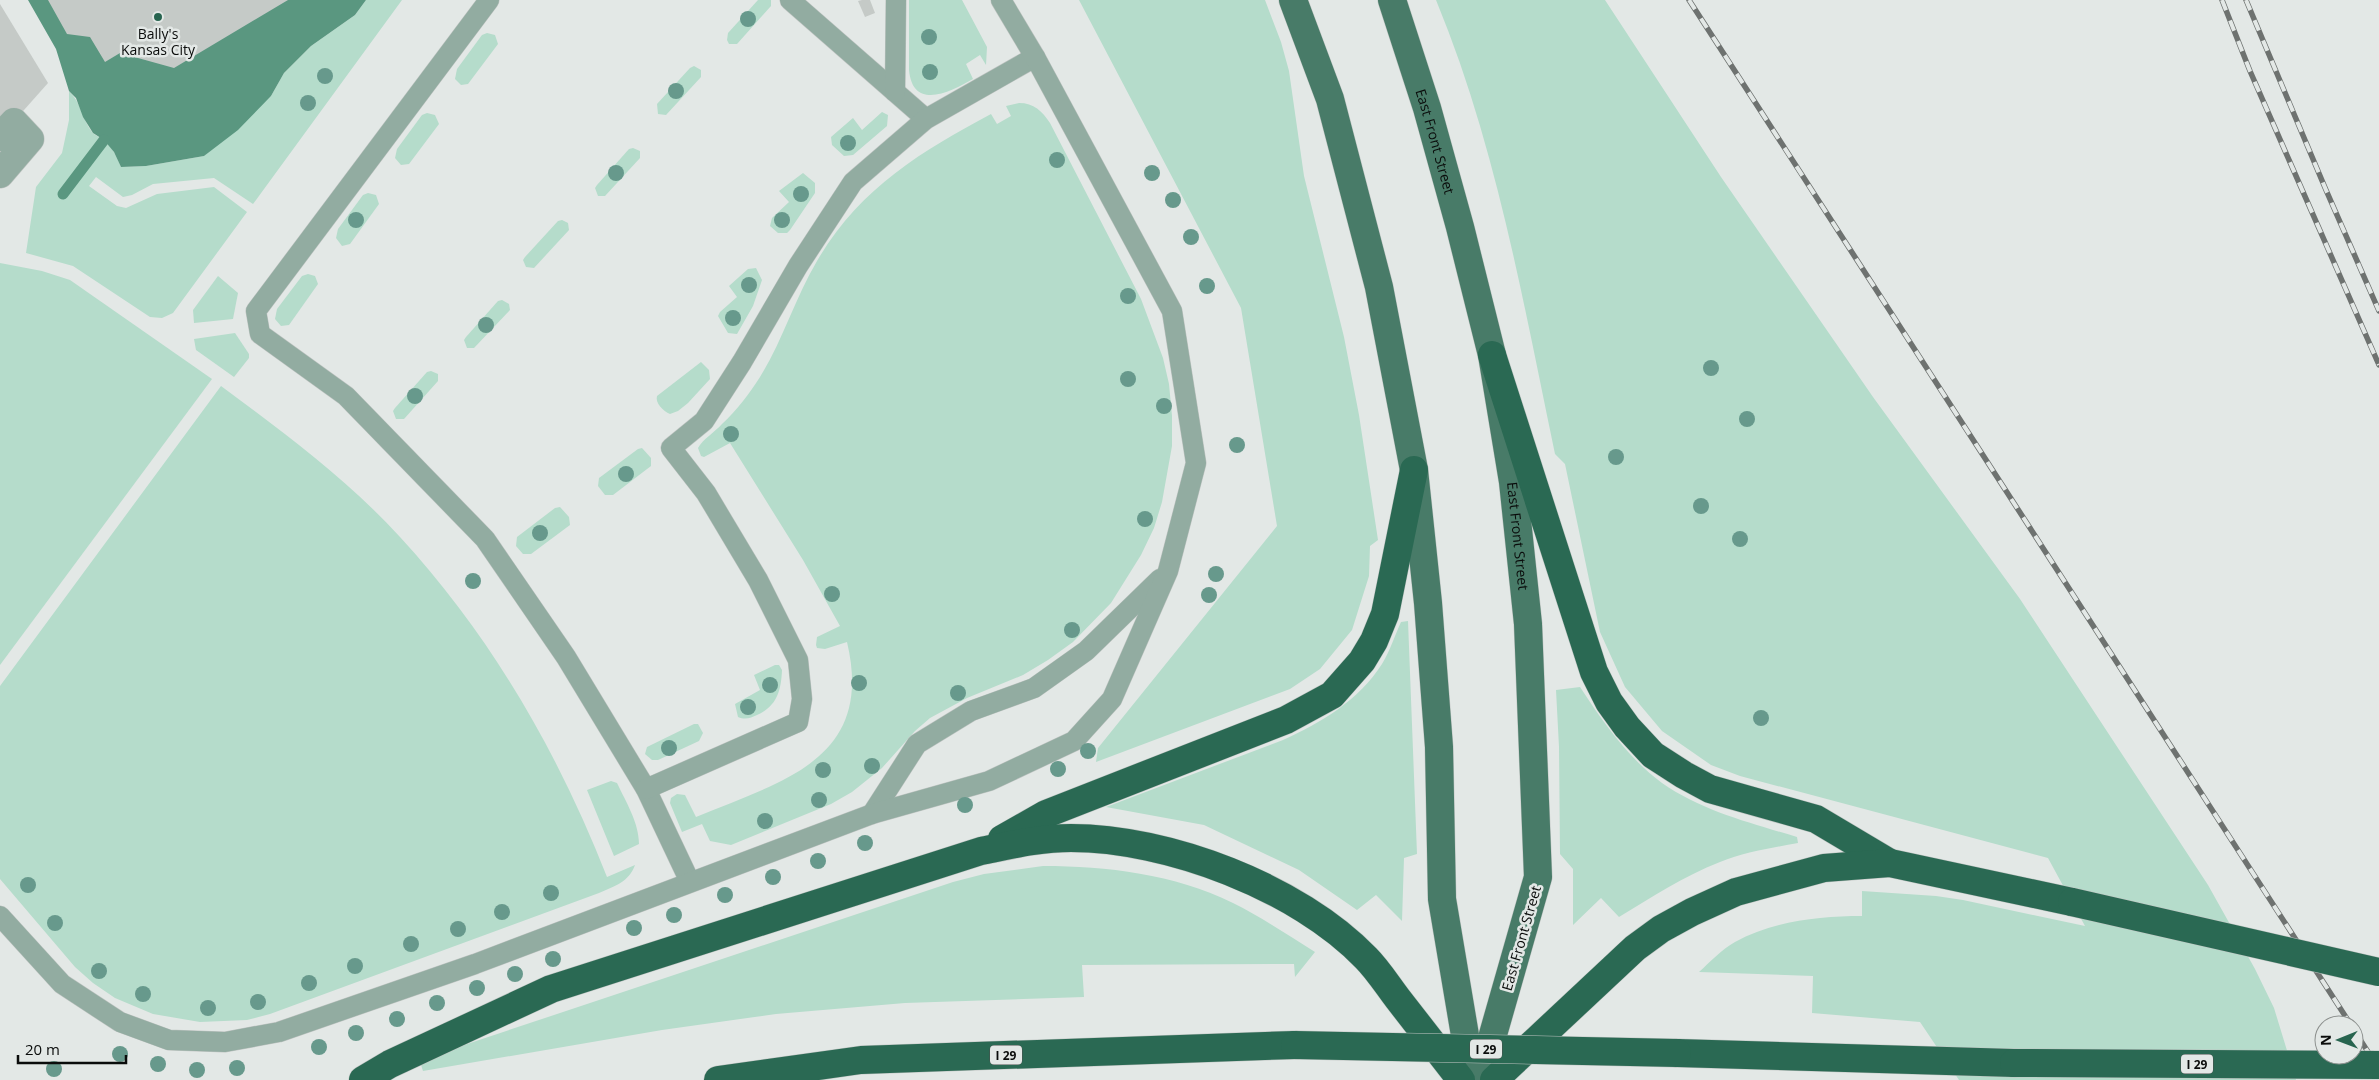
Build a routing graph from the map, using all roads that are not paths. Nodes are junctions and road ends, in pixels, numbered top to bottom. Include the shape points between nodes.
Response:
1 (489, 0) edge
2 (790, 0) edge
3 (896, 0) edge
4 (1001, 0) edge
5 (1293, 0) edge
6 (1392, 0) edge
7 (1035, 57) junction
8 (895, 92) junction
9 (926, 119) junction
10 (0, 137) edge
11 (0, 174) edge
12 (1492, 354) junction
13 (1414, 470) junction
14 (1168, 571) junction
15 (646, 789) junction
16 (872, 814) junction
17 (981, 851) junction
18 (1890, 863) junction
19 (690, 882) junction
20 (0, 916) edge
21 (2379, 972) edge
22 (2379, 1065) edge
23 (363, 1080) edge
24 (718, 1080) edge
25 (1461, 1080) edge
26 (1472, 1080) edge
27 (1480, 1080) edge
28 (1494, 1080) edge

1 - 15 lane via 256,311 260,334 346,396 485,539 566,657
2 - 8 lane
3 - 8 lane
4 - 7 lane
5 - 13 main road via 1330,99 1379,287
6 - 12 main road, East Front Street via 1430,117
7 - 9 lane
7 - 14 lane via 1172,311 1196,463
8 - 9 lane
9 - 15 lane via 853,182 704,420 671,448 706,493 758,580 798,660 802,699 798,722
10 - 11 street via 14,122 30,139
12 - 18 highway via 1594,672 1627,728 1653,755 1710,790 1816,819
12 - 27 main road, East Front Street via 1513,482 1528,624 1538,878
13 - 17 highway via 1385,614 1362,661 1332,695 1286,720 1046,814
13 - 26 main road via 1439,747 1442,899
14 - 16 lane via 1086,650 1034,688 971,711 917,744
14 - 16 lane via 1112,699 1074,741 989,781
15 - 19 lane
16 - 19 lane
17 - 23 highway via 551,988 390,1064
17 - 25 highway via 1035,840 1115,841 1150,847 1228,871 1293,903 1335,930 1366,958
18 - 21 highway, bridge
18 - 28 highway via 1824,868 1736,892 1692,912 1635,948
19 - 20 lane via 475,964 279,1032 225,1042 169,1040 120,1022 62,984
22 - 24 highway, I 29, bridge via 2014,1063 1295,1045 860,1060

